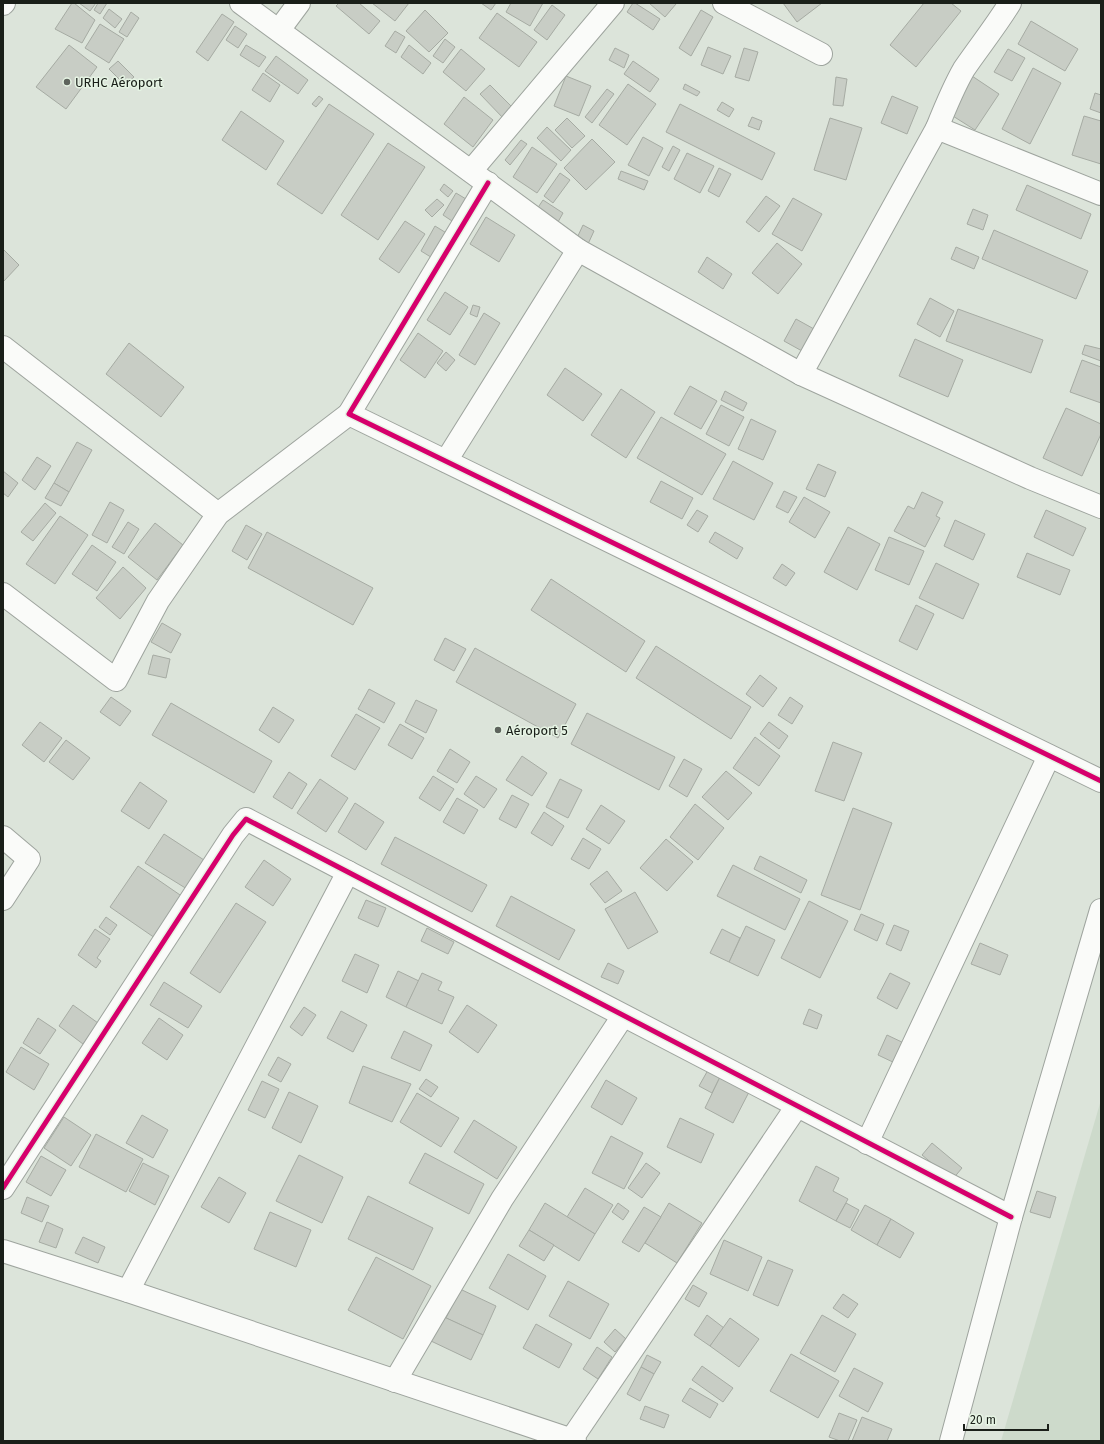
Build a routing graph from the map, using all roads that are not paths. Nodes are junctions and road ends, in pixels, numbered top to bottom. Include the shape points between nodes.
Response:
1 (241, 3) edge
2 (299, 3) edge
3 (613, 3) edge
4 (724, 3) edge
5 (1010, 3) edge
6 (279, 30) junction
7 (821, 54) dead end
8 (937, 128) junction
9 (480, 177) junction
10 (1101, 194) edge
11 (578, 250) junction
12 (3, 347) edge
13 (801, 374) junction
14 (349, 414) junction
15 (446, 461) junction
16 (1101, 507) edge
17 (218, 514) junction
18 (3, 594) edge
19 (1049, 756) junction
20 (1101, 781) edge
21 (3, 837) edge
22 (348, 872) junction
23 (3, 899) edge
24 (1101, 910) edge
25 (623, 1016) junction
26 (797, 1106) junction
27 (867, 1143) junction
28 (3, 1188) edge
29 (1011, 1218) junction
30 (3, 1251) edge
31 (128, 1291) junction
32 (395, 1381) junction
33 (573, 1440) edge
34 (951, 1441) edge

1 - 6 street
2 - 6 street
3 - 9 street
4 - 7 street
5 - 8 street via 964,70
6 - 9 street
8 - 10 street
8 - 13 street
9 - 11 street
9 - 14 street
11 - 13 street
11 - 15 street
12 - 17 street
13 - 16 street via 1030,478
14 - 15 street
14 - 17 street
15 - 19 street
17 - 18 street via 158,601 116,680
19 - 20 street
19 - 27 street
21 - 23 street via 29,859
22 - 25 street
22 - 28 street via 246,819 233,835
22 - 31 street
24 - 29 street
25 - 26 street
25 - 32 street via 502,1199
26 - 27 street
26 - 33 street
27 - 29 street
29 - 34 street
30 - 31 street
31 - 32 street
32 - 33 street

